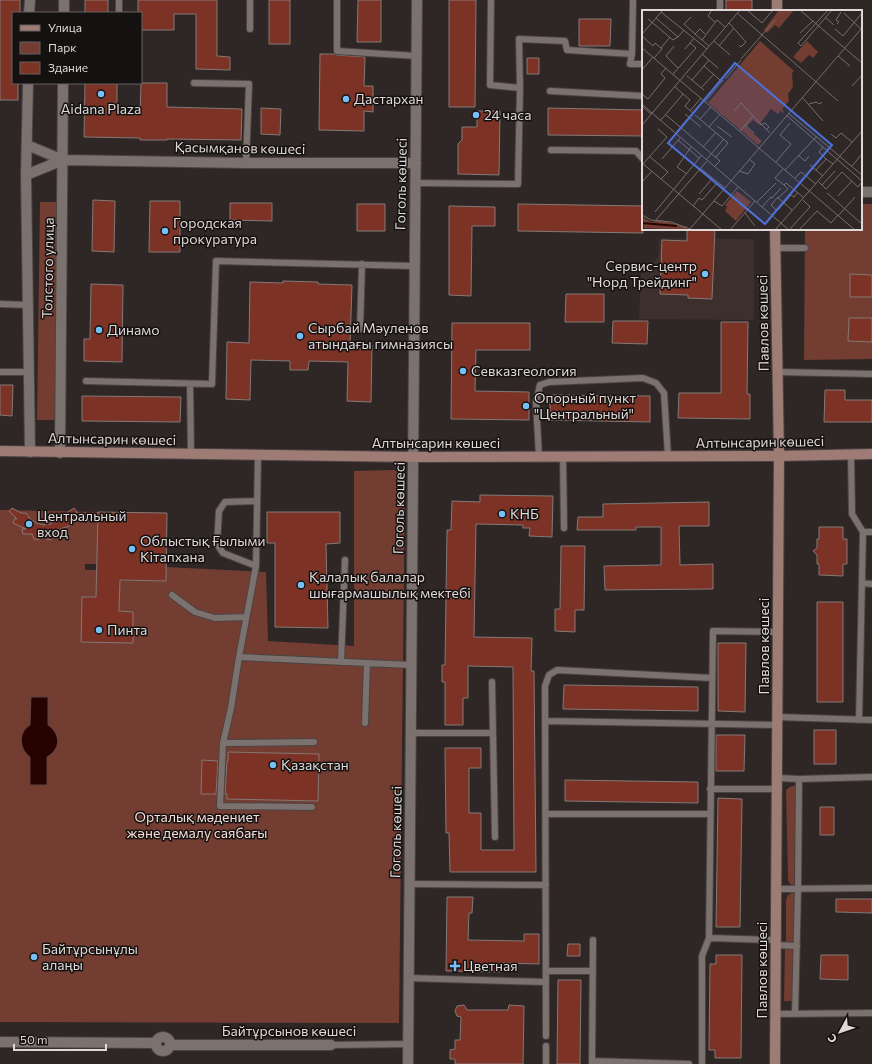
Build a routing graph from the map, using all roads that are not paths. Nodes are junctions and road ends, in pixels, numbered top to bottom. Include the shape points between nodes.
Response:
1 (30, 0) edge
2 (64, 0) edge
3 (119, 0) edge
4 (250, 0) edge
5 (337, 0) edge
6 (417, 0) edge
7 (491, 0) edge
8 (633, 0) edge
9 (30, 12) edge
10 (64, 12) edge
11 (119, 12) edge
12 (250, 29) dead end
13 (632, 54) junction
14 (417, 56) junction
15 (642, 64) edge
16 (194, 83) dead end
17 (28, 84) edge
18 (64, 84) edge
19 (520, 88) junction
20 (550, 91) dead end
21 (642, 96) edge
22 (27, 144) junction
23 (550, 150) dead end
24 (642, 158) edge
25 (63, 160) junction
26 (246, 163) junction
27 (416, 163) junction
28 (26, 175) junction
29 (415, 183) junction
30 (776, 230) edge
31 (776, 248) junction
32 (805, 248) dead end
33 (362, 264) junction
34 (414, 266) junction
35 (0, 304) edge
36 (28, 305) junction
37 (360, 329) dead end
38 (0, 372) edge
39 (29, 372) junction
40 (778, 372) junction
41 (872, 374) edge
42 (86, 381) dead end
43 (190, 384) junction
44 (0, 452) edge
45 (30, 452) junction
46 (60, 453) junction
47 (191, 454) junction
48 (872, 454) edge
49 (258, 455) junction
50 (852, 455) junction
51 (668, 456) junction
52 (779, 456) junction
53 (413, 457) junction
54 (539, 457) junction
55 (563, 457) junction
56 (257, 501) junction
57 (564, 528) dead end
58 (863, 532) junction
59 (872, 532) edge
60 (345, 560) dead end
61 (256, 566) junction
62 (862, 584) junction
63 (872, 584) edge
64 (172, 595) dead end
65 (246, 617) junction
66 (778, 632) junction
67 (239, 657) junction
68 (341, 662) junction
69 (367, 663) junction
70 (411, 665) junction
71 (712, 678) junction
72 (492, 682) dead end
73 (859, 720) junction
74 (872, 720) edge
75 (545, 721) junction
76 (777, 721) junction
77 (365, 723) dead end
78 (711, 724) junction
79 (410, 733) junction
80 (493, 733) junction
81 (314, 742) dead end
82 (223, 743) junction
83 (872, 777) edge
84 (777, 778) junction
85 (799, 779) junction
86 (710, 789) junction
87 (777, 789) junction
88 (312, 807) dead end
89 (546, 814) junction
90 (710, 814) junction
91 (495, 837) dead end
92 (409, 884) junction
93 (546, 885) junction
94 (872, 888) edge
95 (776, 889) junction
96 (798, 890) junction
97 (708, 938) junction
98 (593, 940) dead end
99 (776, 943) junction
100 (797, 946) junction
101 (546, 972) junction
102 (593, 972) junction
103 (408, 978) junction
104 (546, 982) junction
105 (872, 1013) edge
106 (776, 1014) junction
107 (795, 1014) junction
108 (546, 1036) dead end
109 (0, 1042) edge
110 (408, 1044) junction
111 (331, 1045) joint
112 (546, 1046) dead end
113 (592, 1063) edge
114 (408, 1064) edge
115 (546, 1064) edge
116 (689, 1064) edge
117 (702, 1064) edge
118 (775, 1064) edge

1 - 9 street
2 - 10 street
3 - 11 lane
4 - 12 lane
5 - 14 lane via 337,51
6 - 14 street, Гоголь көшесі
7 - 19 lane via 490,85
8 - 13 lane
13 - 15 lane via 630,64
13 - 19 lane via 567,50 565,41 519,39
14 - 27 street, Гоголь көшесі
16 - 26 lane via 249,84
17 - 22 street, Толстого улица
18 - 25 street, Толстого улица
19 - 29 lane via 518,184
20 - 21 lane
22 - 25 street, Қасымқанов көшесі
22 - 28 street, Толстого улица
23 - 24 lane via 636,151
25 - 26 street, Қасымқанов көшесі
25 - 28 street, Қасымқанов көшесі
25 - 46 street, Толстого улица
26 - 27 street, Қасымқанов көшесі
27 - 29 street, Гоголь көшесі
28 - 36 street, Толстого улица
29 - 34 street, Гоголь көшесі
30 - 31 street, Павлов көшесі
31 - 32 lane
31 - 40 street, Павлов көшесі
33 - 34 lane
33 - 37 lane
33 - 43 lane via 216,261 212,384
34 - 53 street, Гоголь көшесі
35 - 36 lane
36 - 39 street, Толстого улица
38 - 39 lane
39 - 45 street, Толстого улица
40 - 41 lane
40 - 52 street, Павлов көшесі
42 - 43 lane
43 - 47 lane
44 - 45 street, Алтынсарин көшесі
45 - 46 street, Алтынсарин көшесі
46 - 47 street, Алтынсарин көшесі
47 - 49 street, Алтынсарин көшесі
48 - 50 street, Алтынсарин көшесі
49 - 53 street, Алтынсарин көшесі
49 - 56 lane
50 - 52 street, Алтынсарин көшесі
50 - 58 lane via 852,514
51 - 52 street, Алтынсарин көшесі
51 - 54 lane via 664,392 656,383 643,378 549,382 540,385 536,402
51 - 55 street, Алтынсарин көшесі
52 - 66 street, Павлов көшесі
53 - 54 street, Алтынсарин көшесі
53 - 70 street, Гоголь көшесі
54 - 55 street, Алтынсарин көшесі
55 - 57 lane
56 - 61 lane
56 - 61 lane via 225,502 219,511 217,544 223,553
58 - 59 lane
58 - 62 lane
60 - 68 lane
61 - 65 lane
62 - 63 lane
62 - 73 lane
64 - 65 lane via 195,612 215,618
65 - 67 lane
66 - 71 lane via 712,631
66 - 76 street, Павлов көшесі
67 - 68 lane
67 - 82 lane
68 - 69 lane
69 - 70 lane
69 - 77 lane
70 - 79 street, Гоголь көшесі
71 - 75 lane via 557,670 549,675 545,686
71 - 78 lane
72 - 80 lane
73 - 74 lane
73 - 76 lane
75 - 78 lane
75 - 89 lane
76 - 78 lane
76 - 84 street, Павлов көшесі
78 - 86 lane
79 - 80 lane
79 - 92 street, Гоголь көшесі
80 - 91 lane
81 - 82 lane
82 - 88 lane via 220,806
83 - 85 lane
84 - 85 lane
84 - 87 street, Павлов көшесі
85 - 96 lane
86 - 87 lane
86 - 90 lane
87 - 95 street, Павлов көшесі
89 - 90 lane
89 - 93 lane
90 - 97 lane
92 - 93 lane
92 - 103 street, Гоголь көшесі
93 - 101 lane
94 - 96 lane
95 - 96 lane
95 - 99 street, Павлов көшесі
96 - 100 lane
97 - 99 lane
97 - 117 lane via 702,956
98 - 102 lane
99 - 100 lane
99 - 106 street, Павлов көшесі
100 - 107 lane
101 - 102 lane
101 - 104 lane
102 - 113 lane
103 - 104 lane
103 - 110 street, Гоголь көшесі
104 - 108 lane
105 - 107 lane
106 - 107 lane
106 - 118 street, Павлов көшесі
109 - 111 street, Байтұрсынов көшесі via 156,1043 159,1038 164,1037 170,1045
110 - 111 lane, Байтұрсынов көшесі
110 - 114 street, Гоголь көшесі
112 - 115 lane
113 - 116 lane

